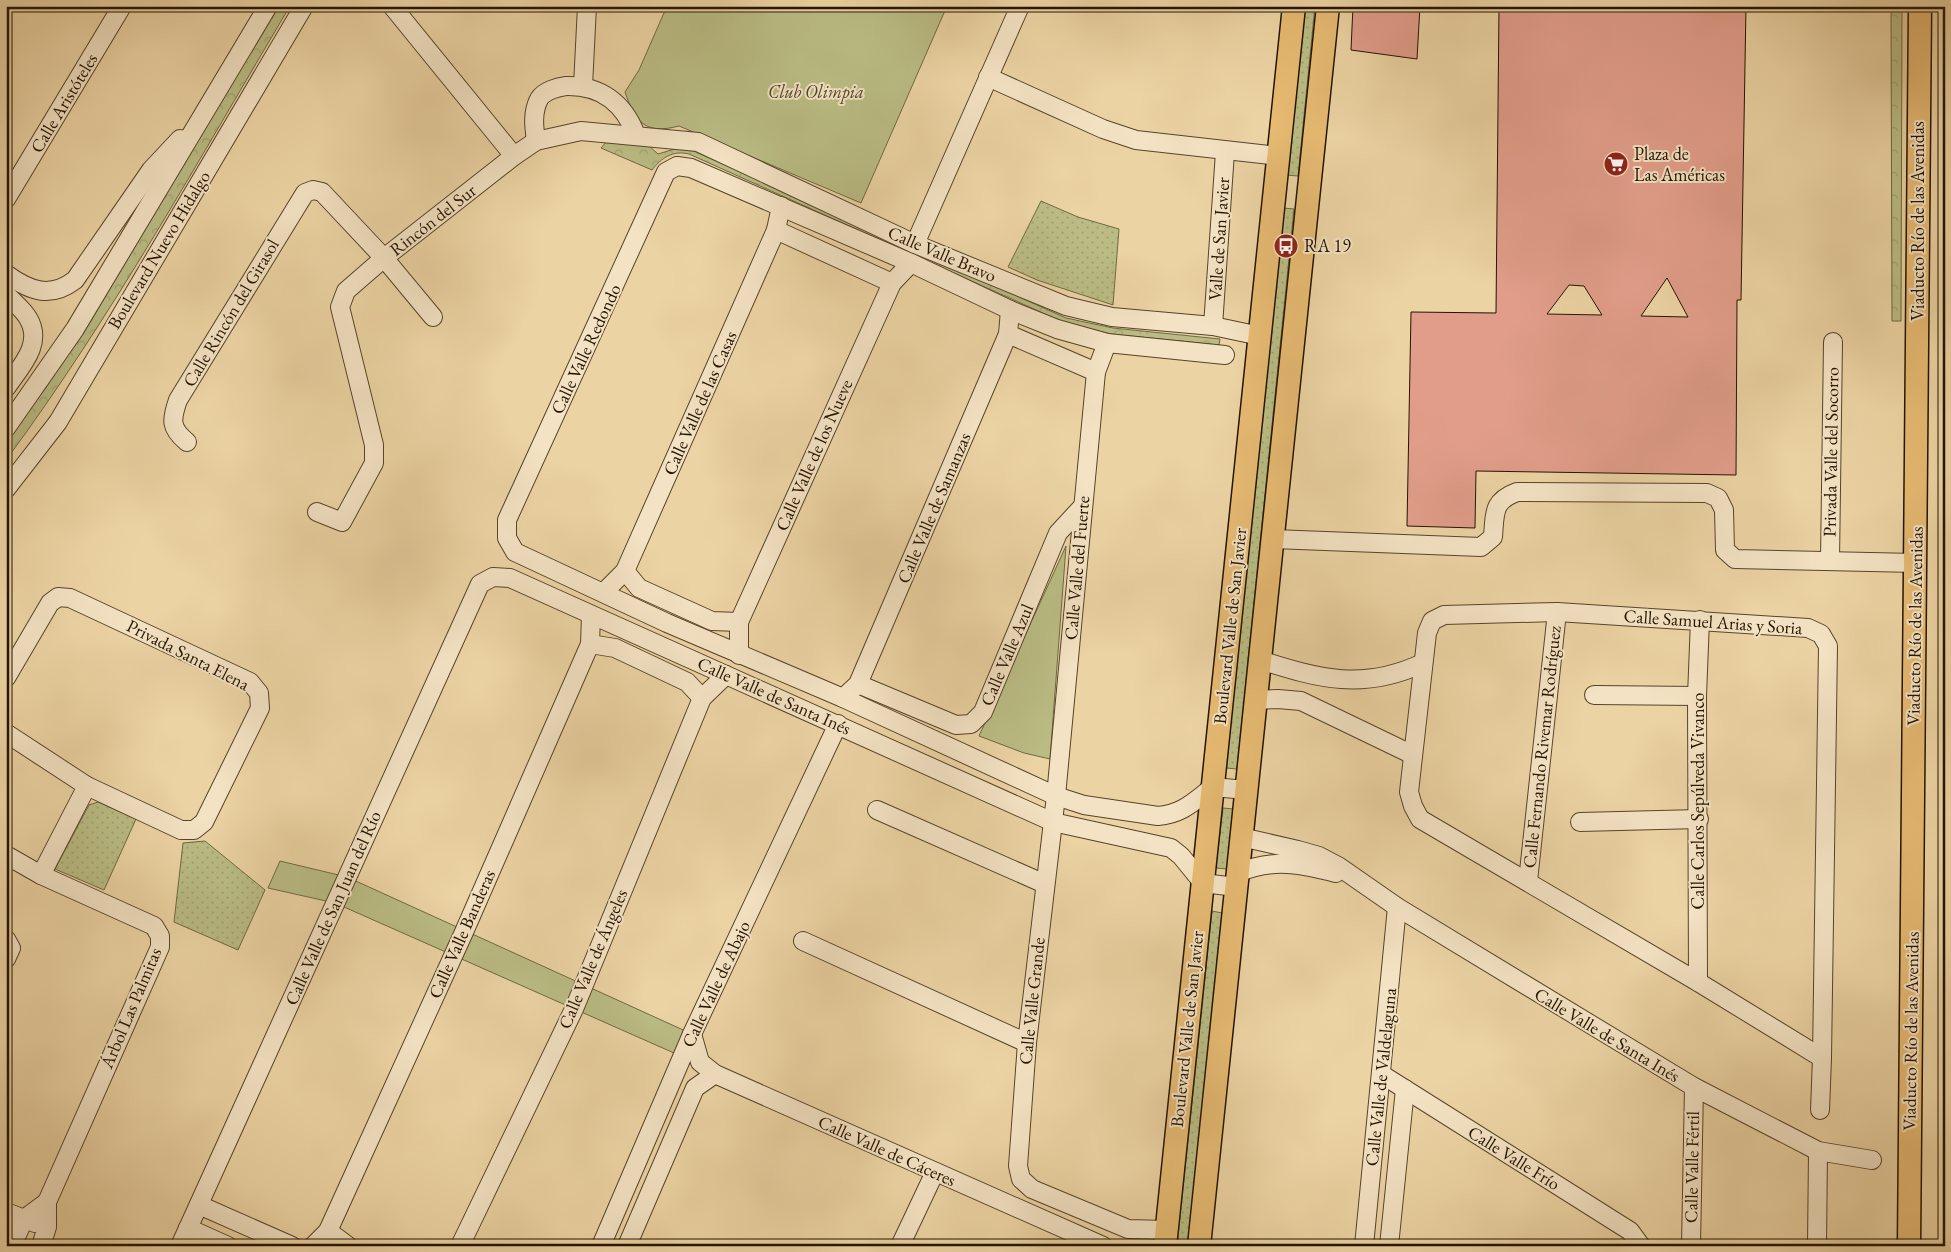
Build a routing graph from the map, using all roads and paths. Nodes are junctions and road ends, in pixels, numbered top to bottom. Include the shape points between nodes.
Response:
1 (122, 6) edge
2 (268, 6) edge
3 (304, 6) edge
4 (392, 6) edge
5 (587, 6) edge
6 (1020, 6) edge
7 (1294, 6) edge
8 (1328, 6) edge
9 (1920, 6) edge
10 (988, 77) junction
11 (583, 86) junction
12 (206, 111) junction
13 (581, 131) joint
14 (636, 135) junction
15 (536, 141) junction
16 (1225, 152) junction
17 (514, 156) junction
18 (1279, 156) junction
19 (677, 166) joint
20 (1275, 190) junction
21 (1309, 193) junction
22 (6, 199) edge
23 (780, 206) junction
24 (776, 230) junction
25 (915, 244) junction
26 (384, 258) junction
27 (911, 263) junction
28 (8, 283) edge
29 (892, 283) junction
30 (1010, 310) junction
31 (433, 317) dead end
32 (1213, 326) junction
33 (1008, 334) junction
34 (1260, 336) junction
35 (1107, 342) junction
36 (1833, 342) dead end
37 (1225, 355) dead end
38 (1096, 372) junction
39 (6, 388) edge
40 (6, 428) edge
41 (187, 442) dead end
42 (6, 488) edge
43 (1083, 506) junction
44 (317, 512) dead end
45 (507, 538) joint
46 (1272, 539) junction
47 (1830, 561) junction
48 (1916, 562) junction
49 (625, 571) junction
50 (493, 577) joint
51 (604, 592) junction
52 (1557, 612) junction
53 (591, 616) junction
54 (1700, 620) junction
55 (739, 622) junction
56 (666, 623) junction
57 (657, 643) junction
58 (590, 644) junction
59 (739, 655) junction
60 (1260, 660) junction
61 (1423, 663) junction
62 (726, 675) junction
63 (6, 678) edge
64 (858, 684) junction
65 (1594, 695) dead end
66 (1697, 696) junction
67 (702, 698) junction
68 (843, 698) junction
69 (1256, 700) junction
70 (838, 724) junction
71 (6, 733) edge
72 (1413, 755) junction
73 (87, 786) junction
74 (1213, 787) junction
75 (1246, 790) junction
76 (1056, 796) junction
77 (877, 810) dead end
78 (1699, 819) junction
79 (1052, 822) junction
80 (1580, 822) dead end
81 (1241, 837) junction
82 (6, 855) edge
83 (41, 875) junction
84 (1237, 880) junction
85 (1355, 880) junction
86 (1528, 881) junction
87 (1203, 883) junction
88 (1045, 884) junction
89 (1397, 907) junction
90 (6, 939) edge
91 (803, 941) dead end
92 (6, 959) edge
93 (1698, 982) junction
94 (692, 1034) junction
95 (1027, 1043) junction
96 (1822, 1058) junction
97 (715, 1074) junction
98 (1381, 1074) junction
99 (1694, 1088) junction
100 (1404, 1089) junction
101 (1820, 1110) dead end
102 (1818, 1151) junction
103 (1872, 1160) dead end
104 (935, 1172) junction
105 (47, 1202) junction
106 (199, 1204) junction
107 (6, 1212) edge
108 (24, 1219) junction
109 (47, 1227) junction
110 (188, 1228) junction
111 (328, 1231) junction
112 (1165, 1238) edge
113 (11, 1239) edge
114 (605, 1244) edge
115 (40, 1246) edge
116 (180, 1246) edge
117 (228, 1246) edge
118 (292, 1246) edge
119 (313, 1246) edge
120 (348, 1246) edge
121 (460, 1246) edge
122 (627, 1246) edge
123 (900, 1246) edge
124 (1103, 1246) edge
125 (1199, 1246) edge
126 (1364, 1246) edge
127 (1389, 1246) edge
128 (1641, 1246) edge
129 (1691, 1246) edge
130 (1817, 1246) edge
131 (1909, 1246) edge

1 - 22 street, Calle Aristóteles
2 - 12 street, Boulevard Nuevo Hidalgo
3 - 42 street, Boulevard Nuevo Hidalgo via 58,422
4 - 17 street
5 - 11 street
6 - 10 street
7 - 18 main road, Boulevard Valle de San Javier
8 - 21 main road, Boulevard Valle de San Javier
9 - 48 main road, Viaducto Río de las Avenidas
10 - 16 street via 1136,140
10 - 25 street
11 - 14 street via 603,93 630,117
11 - 15 street via 556,87 540,98 534,117
12 - 28 street via 152,170 75,280 62,289 38,292
12 - 40 street, Boulevard Nuevo Hidalgo via 75,329
13 - 14 street, Calle Valle Bravo
13 - 15 street, Rincón del Sur
14 - 25 street, Calle Valle Bravo via 698,142
15 - 17 street, Rincón del Sur
16 - 18 street
16 - 32 street, Valle de San Javier
17 - 26 street, Rincón del Sur
18 - 20 main road, Boulevard Valle de San Javier
19 - 23 street, Calle Valle Bravo via 691,168
19 - 45 street, Calle Valle Redondo via 666,172 507,520
20 - 21 main road
20 - 34 main road, Boulevard Valle de San Javier
21 - 46 main road, Boulevard Valle de San Javier
23 - 24 street, Calle Valle de las Casas
23 - 27 street, Calle Valle Bravo
24 - 29 street
24 - 49 street, Calle Valle de las Casas
25 - 32 street, Calle Valle Bravo via 1066,306 1112,317
26 - 31 street
26 - 41 street, Calle Rincón del Girasol via 322,192 304,193 178,400 172,416 176,432
26 - 44 street, Rincón del Sur via 346,292 340,307 374,445 374,462 342,522
27 - 29 street, Calle Valle de los Nueve
27 - 30 street, Calle Valle Bravo
28 - 39 street via 28,318 33,337 32,350
29 - 55 street, Calle Valle de los Nueve
30 - 33 street, Calle Valle de Samanzas
30 - 35 street, Calle Valle Bravo via 1057,329
32 - 34 street, Calle Valle Bravo
33 - 38 street
33 - 64 street, Calle Valle de Samanzas
34 - 74 main road, Boulevard Valle de San Javier
35 - 37 street, Calle Valle Bravo
35 - 38 street, Calle Valle del Fuerte
36 - 47 street, Privada Valle del Socorro
38 - 43 street, Calle Valle del Fuerte
43 - 64 street, Calle Valle Azul via 1058,533 983,712 971,724 956,725
43 - 76 street, Calle Valle del Fuerte
45 - 51 street, Calle Valle de Santa Inés via 515,552
46 - 47 street via 1481,547 1493,537 1495,509 1503,497 1517,492 1708,493 1718,498 1724,510 1725,550 1735,559
46 - 60 main road, Boulevard Valle de San Javier
47 - 48 street
48 - 131 main road, Viaducto Río de las Avenidas
49 - 51 street, Calle Valle de las Casas
49 - 55 street via 639,588 712,620
50 - 53 street, Calle Valle de Santa Inés via 510,578
50 - 106 street, Calle Valle de San Juan del Río via 480,584
51 - 56 street, Calle Valle de Santa Inés
52 - 54 street, Calle Samuel Arias y Soria
52 - 61 street, Calle Samuel Arias y Soria via 1444,615 1432,621
52 - 86 street, Calle Fernando Rivemar Rodríguez
53 - 57 street, Calle Valle de Santa Inés
53 - 58 street, Calle Valle Banderas
54 - 66 street, Calle Carlos Sepúlveda Vivanco
54 - 96 street, Calle Samuel Arias y Soria via 1808,628 1821,634 1828,646
55 - 59 street, Calle Valle de los Nueve
56 - 57 street
56 - 59 street, Calle Valle de Santa Inés
57 - 62 street, Calle Valle de Santa Inés
58 - 67 street via 615,648 687,682
58 - 111 street, Calle Valle Banderas
59 - 68 street, Calle Valle de Santa Inés
60 - 61 street via 1304,674 1354,681 1401,674
60 - 69 main road, Boulevard Valle de San Javier
61 - 72 street, Calle Samuel Arias y Soria
62 - 67 street, Calle Valle de Ángeles
62 - 70 street, Calle Valle de Santa Inés
63 - 73 street, Privada Santa Elena via 50,603 58,597 70,598 250,682 259,693 260,708 204,822 194,830 181,830
64 - 68 street, Calle Valle de Samanzas
65 - 66 street
66 - 78 street, Calle Carlos Sepúlveda Vivanco
67 - 121 street, Calle Valle de Ángeles via 574,1009
68 - 76 street, Calle Valle de Santa Inés
69 - 72 street via 1301,701
69 - 75 main road, Boulevard Valle de San Javier
70 - 79 street, Calle Valle de Santa Inés
70 - 94 street, Calle Valle de Abajo
71 - 73 street, Privada Santa Elena
72 - 86 street, Calle Samuel Arias y Soria via 1409,792 1420,819
73 - 83 street
74 - 75 street
74 - 76 street, Calle Valle de Santa Inés via 1179,813 1158,816 1084,805
74 - 87 main road, Boulevard Valle de San Javier
75 - 81 main road, Boulevard Valle de San Javier
76 - 79 street, Calle Valle del Fuerte
77 - 88 street
78 - 80 street
78 - 93 street, Calle Carlos Sepúlveda Vivanco
79 - 87 street, Calle Valle de Santa Inés via 1160,844 1181,856
79 - 88 street, Calle Valle Grande
81 - 84 main road, Boulevard Valle de San Javier
81 - 85 street, Calle Valle de Santa Inés via 1319,856
82 - 83 street, Árbol Las Palmitas
83 - 105 street, Árbol Las Palmitas via 154,926 160,936 160,947
84 - 85 street, Calle Valle de Santa Inés via 1266,863 1281,862
84 - 87 street, Calle Valle de Santa Inés
84 - 125 main road, Boulevard Valle de San Javier
85 - 89 street, Calle Valle de Santa Inés
86 - 93 street, Calle Samuel Arias y Soria
87 - 112 main road, Boulevard Valle de San Javier
88 - 95 street, Calle Valle Grande
89 - 98 street, Calle Valle de Valdelaguna
89 - 99 street, Calle Valle de Santa Inés
90 - 92 street via 11,948
91 - 95 street
93 - 96 street, Calle Samuel Arias y Soria
94 - 97 street, Calle Valle de Cáceres via 700,1062
94 - 114 street, Calle Valle de Abajo
95 - 112 street, Calle Valle Grande via 1018,1166 1021,1179 1032,1190 1128,1229
96 - 101 street, Calle Samuel Arias y Soria
97 - 104 street, Calle Valle de Cáceres
97 - 122 street via 695,1088
98 - 100 street, Calle Valle Frío
98 - 126 street, Calle Valle de Valdelaguna
99 - 102 street, Calle Valle de Santa Inés
99 - 129 street, Calle Valle Fértil
100 - 127 street, Calle Valle de Valdelaguna
100 - 128 street, Calle Valle Frío via 1630,1231
102 - 103 street, Calle Valle de Santa Inés
102 - 130 street
104 - 123 street
104 - 124 street, Calle Valle de Cáceres
105 - 108 street, Árbol Las Palmitas
105 - 109 street, Árbol Las Palmitas
106 - 110 street, Calle Valle de San Juan del Río
106 - 118 street
107 - 108 street
108 - 109 street
108 - 113 street
109 - 115 street
110 - 116 street, Calle Valle de San Juan del Río
110 - 117 street
111 - 119 street, Calle Valle Banderas
111 - 120 street

